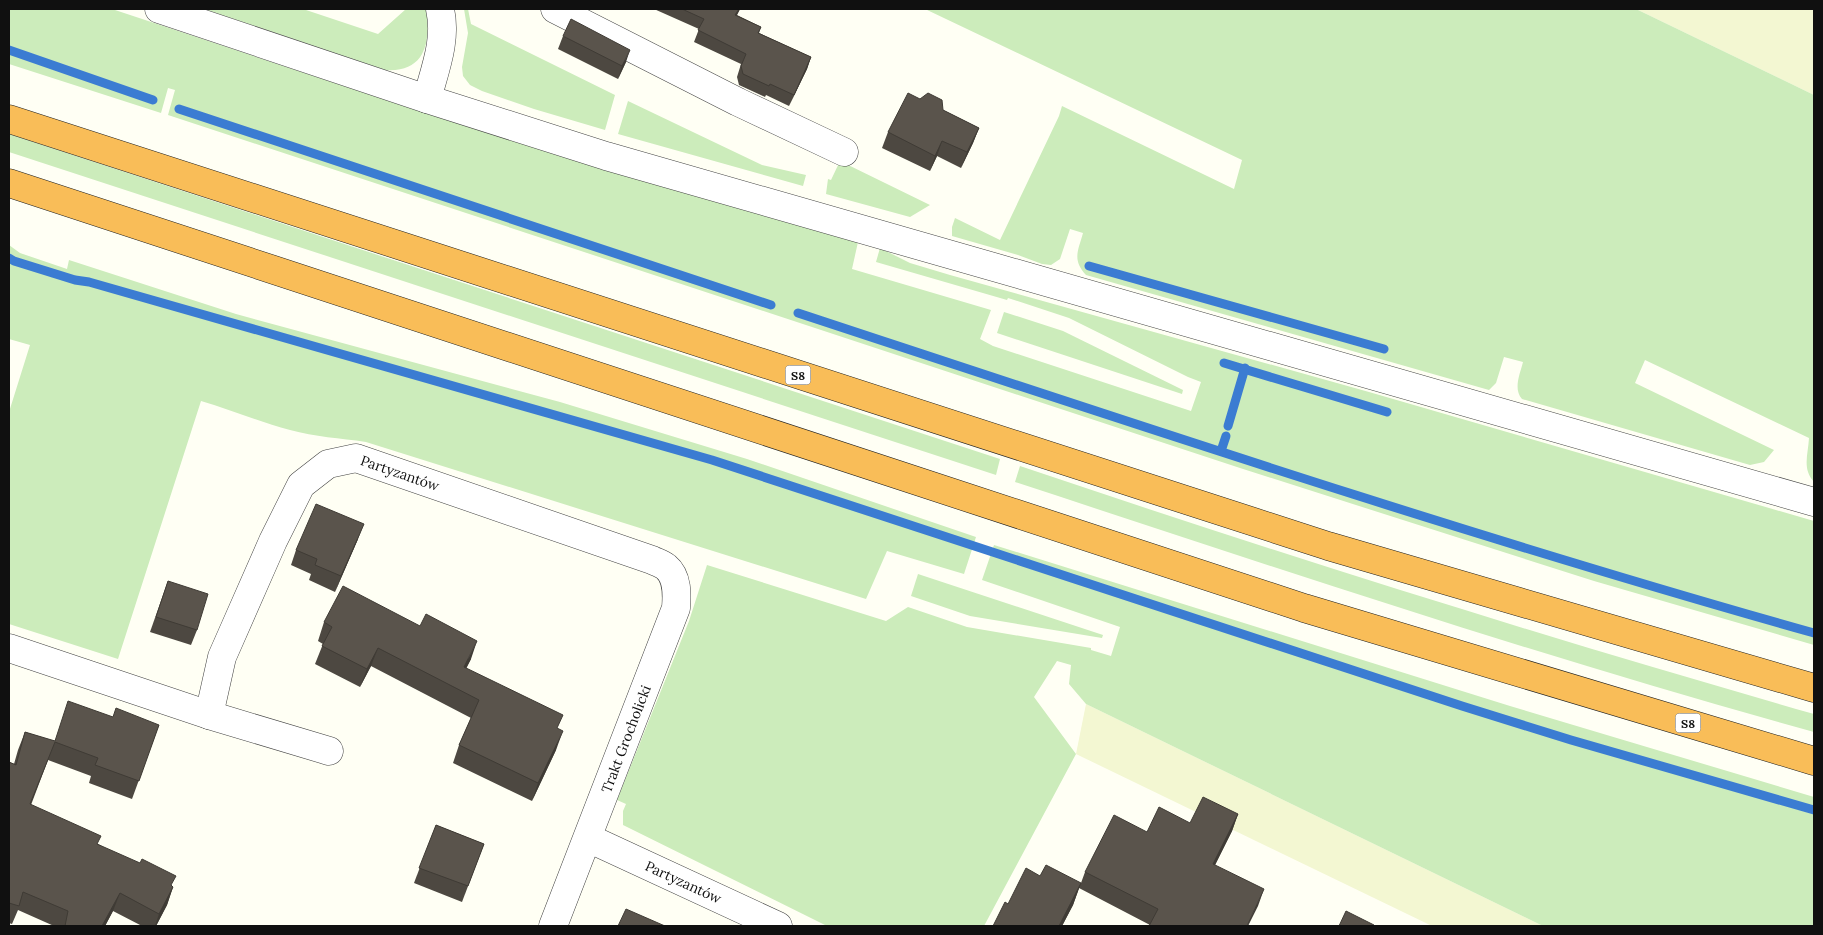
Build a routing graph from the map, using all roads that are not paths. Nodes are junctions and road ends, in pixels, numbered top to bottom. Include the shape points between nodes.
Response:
1 (159, 9) edge
2 (440, 9) edge
3 (555, 9) edge
4 (427, 99) junction
5 (9, 119) edge
6 (844, 152) dead end
7 (9, 183) edge
8 (1814, 502) edge
9 (652, 560) joint
10 (9, 648) edge
11 (1814, 688) edge
12 (209, 715) junction
13 (329, 751) dead end
14 (1814, 761) edge
15 (588, 838) junction
16 (553, 926) edge
17 (778, 926) edge

1 - 4 street
2 - 4 street via 442,41
3 - 6 street
4 - 8 street via 606,156
5 - 11 highway, S8 via 1328,546
7 - 14 highway, S8 via 1304,608
9 - 12 street, Partyzantów via 356,458 328,464 301,485 273,541 222,657
9 - 15 street, Trakt Grocholicki via 666,567 673,577 676,608
10 - 12 street
12 - 13 street
15 - 16 street, Trakt Grocholicki
15 - 17 street, Partyzantów

